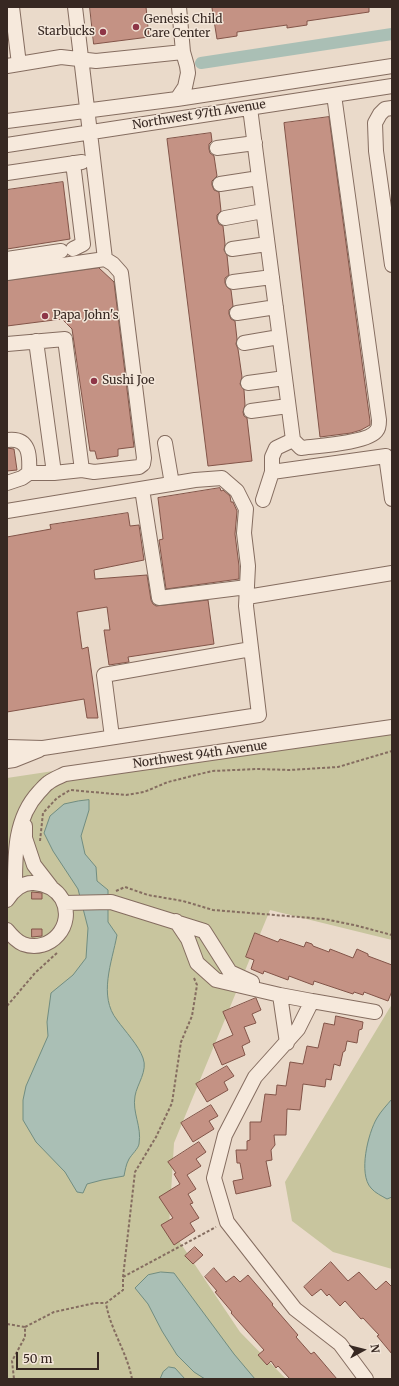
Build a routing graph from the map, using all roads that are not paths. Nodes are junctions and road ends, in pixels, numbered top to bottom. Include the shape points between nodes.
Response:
1 (12, 7) edge
2 (75, 7) edge
3 (179, 7) edge
4 (183, 52) junction
5 (81, 60) junction
6 (13, 65) edge
7 (392, 66) edge
8 (392, 86) edge
9 (334, 95) junction
10 (177, 99) junction
11 (250, 108) junction
12 (389, 109) edge
13 (87, 110) junction
14 (7, 121) edge
15 (90, 132) junction
16 (254, 143) junction
17 (7, 145) edge
18 (217, 148) dead end
19 (93, 161) junction
20 (73, 164) junction
21 (7, 172) edge
22 (259, 178) junction
23 (220, 184) dead end
24 (263, 211) junction
25 (225, 218) dead end
26 (102, 234) junction
27 (82, 236) junction
28 (268, 244) junction
29 (232, 249) dead end
30 (105, 259) junction
31 (7, 260) edge
32 (392, 265) edge
33 (7, 273) edge
34 (272, 277) junction
35 (233, 282) dead end
36 (276, 307) junction
37 (237, 313) dead end
38 (279, 337) junction
39 (36, 341) junction
40 (244, 343) dead end
41 (7, 344) edge
42 (285, 378) junction
43 (248, 383) dead end
44 (288, 406) junction
45 (251, 411) dead end
46 (7, 440) edge
47 (293, 440) junction
48 (165, 443) dead end
49 (82, 470) junction
50 (272, 472) junction
51 (29, 473) junction
52 (54, 473) junction
53 (7, 483) edge
54 (172, 484) junction
55 (142, 489) junction
56 (392, 499) edge
57 (263, 500) dead end
58 (7, 511) edge
59 (392, 573) edge
60 (247, 592) junction
61 (250, 649) junction
62 (392, 727) edge
63 (112, 737) junction
64 (7, 747) edge
65 (43, 748) junction
66 (7, 761) edge
67 (24, 814) junction
68 (51, 887) junction
69 (11, 895) edge
70 (71, 904) junction
71 (176, 921) junction
72 (7, 930) edge
73 (280, 995) junction
74 (312, 1001) junction
75 (375, 1012) dead end
76 (287, 1043) junction
77 (366, 1379) edge

1 - 6 street
2 - 5 street
3 - 4 street
4 - 5 street via 96,61
4 - 10 street via 187,66 187,81
5 - 6 street via 62,57
5 - 13 street
7 - 10 street, Northwest 97th Avenue
8 - 9 street, Northwest 97th Avenue
9 - 11 street, Northwest 97th Avenue
9 - 47 street via 379,420 377,430 371,436 360,440 301,448
10 - 13 street, Northwest 97th Avenue
11 - 15 street, Northwest 97th Avenue
11 - 16 street
12 - 32 street via 380,114 375,123 376,151
13 - 14 street, Northwest 97th Avenue
13 - 15 street
15 - 17 street, Northwest 97th Avenue
15 - 19 street
16 - 18 street
16 - 22 street
19 - 20 street
19 - 26 street
20 - 21 street
20 - 27 street
22 - 23 street
22 - 24 street
24 - 25 street
24 - 28 street
26 - 27 street
26 - 30 street
27 - 31 street via 83,244 67,250
28 - 29 street
28 - 34 street
30 - 33 street
30 - 49 street via 121,273 144,458 143,464 139,467 94,472
34 - 35 street
34 - 36 street
36 - 37 street
36 - 38 street
38 - 40 street
38 - 42 street
39 - 41 street
39 - 49 street via 62,338 66,341
39 - 52 street
42 - 43 street
42 - 44 street
44 - 45 street
44 - 47 street
46 - 51 street via 13,439 23,443 28,449
47 - 50 street via 276,448 272,457
48 - 54 street
49 - 52 street
50 - 56 street via 386,456
50 - 57 street
51 - 52 street
51 - 53 street
54 - 55 street
54 - 60 street via 222,478 237,491 246,509 244,534 248,566
55 - 58 street
55 - 60 street via 159,598
59 - 60 street
60 - 61 street
61 - 63 street via 104,675
61 - 63 street via 259,715
62 - 67 street, Northwest 94th Avenue via 65,774 47,783
63 - 65 street
64 - 65 street
65 - 66 street
67 - 68 street via 25,838 34,865
67 - 69 street, Northwest 94th Avenue via 18,834
68 - 69 street via 31,883 21,886
68 - 70 street
70 - 71 street via 111,902
70 - 72 street via 60,933 43,945 32,946 22,943
71 - 73 street via 204,930 230,972
71 - 73 street via 188,939 197,963 216,980
73 - 74 street
73 - 76 street
74 - 75 street
74 - 76 street via 298,1030
76 - 77 street via 255,1077 225,1135 214,1178 227,1222 295,1310 340,1344

